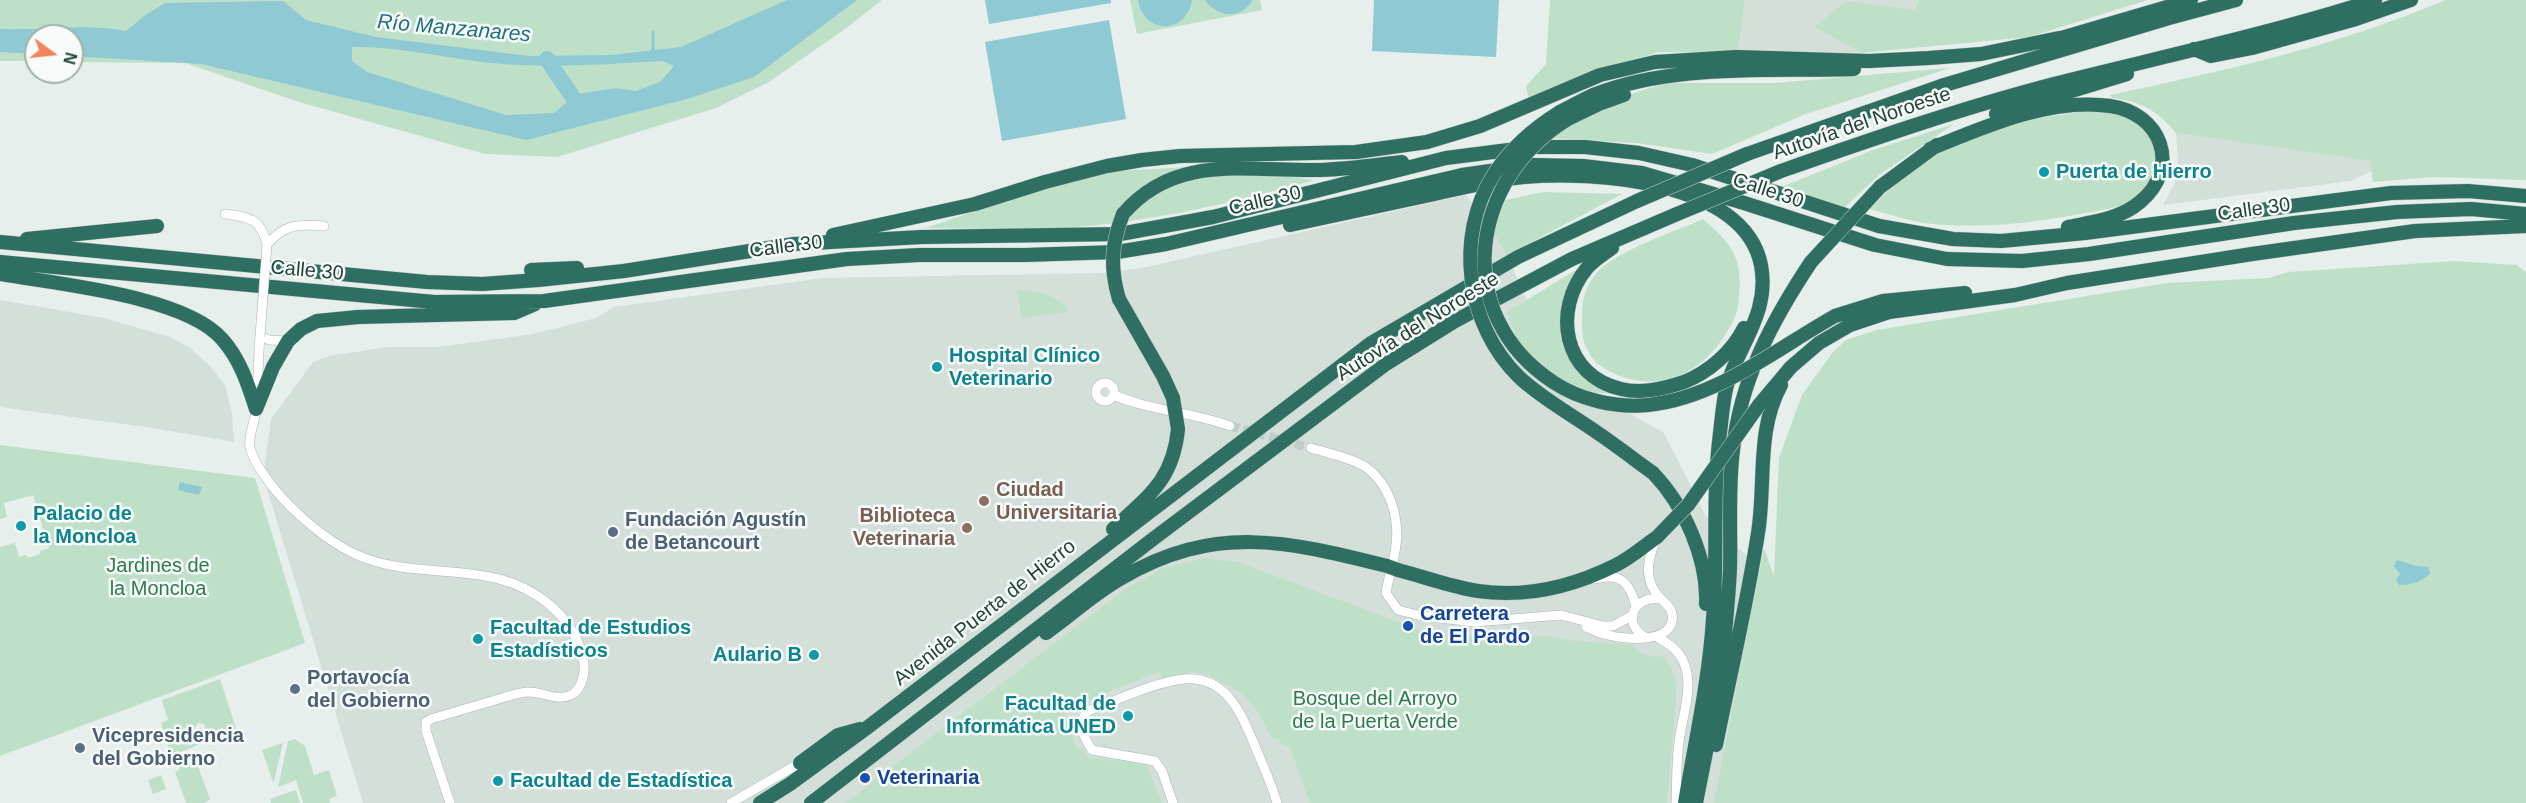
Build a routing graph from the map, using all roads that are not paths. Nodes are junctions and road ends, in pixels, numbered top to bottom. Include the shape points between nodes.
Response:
1 (2191, 0) edge
2 (2225, 0) edge
3 (2236, 0) edge
4 (2375, 0) edge
5 (2411, 0) edge
6 (2208, 7) junction
7 (2320, 24) junction
8 (2059, 38) junction
9 (2165, 58) junction
10 (1564, 116) junction
11 (1930, 149) junction
12 (1446, 158) junction
13 (1523, 177) junction
14 (2526, 196) edge
15 (225, 214) dead end
16 (2526, 214) edge
17 (157, 226) dead end
18 (324, 226) dead end
19 (2526, 226) edge
20 (1636, 231) junction
21 (2001, 241) junction
22 (0, 242) edge
23 (794, 244) junction
24 (1166, 244) junction
25 (267, 245) junction
26 (0, 262) edge
27 (531, 270) dead end
28 (624, 271) junction
29 (0, 274) edge
30 (2067, 284) junction
31 (544, 301) junction
32 (260, 336) junction
33 (288, 342) junction
34 (1791, 367) junction
35 (1317, 382) joint
36 (1114, 395) dead end
37 (256, 409) junction
38 (1230, 426) tunnel mouth
39 (1311, 448) tunnel mouth
40 (1658, 537) junction
41 (1059, 580) junction
42 (1572, 584) junction
43 (1660, 598) junction
44 (1634, 611) junction
45 (1547, 615) junction
46 (1645, 637) junction
47 (1658, 637) junction
48 (983, 671) junction
49 (868, 727) junction
50 (800, 763) joint
51 (450, 803) edge
52 (731, 803) edge
53 (760, 803) edge
54 (811, 803) edge
55 (1173, 803) edge
56 (1277, 803) edge
57 (1677, 803) edge
58 (1684, 803) edge
59 (1696, 803) edge
60 (1703, 803) edge

1 - 8 highway
2 - 6 highway, Autovía del Noroeste
3 - 6 highway, Autovía del Noroeste
4 - 7 highway, Autovía del Noroeste
5 - 7 highway
6 - 35 highway, Autovía del Noroeste, bridge via 1941,86 1747,154 1518,257 1371,343
7 - 9 highway, Autovía del Noroeste
8 - 10 highway via 2020,50 1930,65 1783,71 1658,86
8 - 23 highway via 1981,54 1929,58 1869,61 1736,57 1655,62 1599,75 1480,126 1427,142 1356,152 1142,160 1045,182 975,204
9 - 11 highway via 2112,80 1989,116
9 - 20 highway, Autovía del Noroeste, bridge via 1923,121 1781,171
10 - 30 highway, bridge via 1510,173 1492,210 1485,238 1484,267 1496,315 1515,348 1538,372 1563,388 1604,403 1664,402 1692,395 1726,381 1835,316 1883,301
10 - 57 highway, bridge via 1526,135 1486,190 1472,236 1475,300 1498,352 1520,377 1653,473 1668,488 1695,541 1707,593 1702,662
11 - 21 highway via 2011,118 2087,105 2124,108 2142,118 2156,133 2162,152 2160,173 2149,194 2130,210 2112,218
11 - 59 highway, bridge via 1880,187 1811,262 1767,336 1743,399 1732,459 1724,648
12 - 21 highway, Calle 30 via 1532,147 1639,153 1692,165 1879,226 1930,237
12 - 23 highway, Calle 30 via 1213,217 1120,234 922,237
12 - 41 highway, bridge via 1320,170 1191,172 1167,178 1136,199 1123,214 1115,234 1114,282 1119,299 1173,398 1178,429 1176,449 1163,480
13 - 20 highway via 1625,186 1666,194 1720,217 1745,245 1755,285 1749,320 1739,337 1728,352 1697,377 1639,392 1619,389 1582,366 1573,355 1567,331 1569,303 1580,278 1599,258
13 - 24 highway via 1185,247
13 - 58 highway via 1619,180 1706,201 1728,215 1749,236 1757,251 1763,284 1759,309 1727,387 1720,434 1710,656
14 - 21 highway, Calle 30 via 2468,191 2391,193 2107,231
15 - 25 street via 255,221 264,232
16 - 24 highway, Calle 30 via 2471,209 2397,212 2022,261 1947,258 1875,245 1642,173 1532,165 1462,175
17 - 22 highway
18 - 25 street via 290,226
19 - 30 highway via 2415,231
20 - 48 highway, Autovía del Noroeste via 1572,259 1455,321 1386,364
22 - 28 highway, Calle 30 via 427,282 482,284
23 - 28 highway, Calle 30
24 - 31 highway, Calle 30 via 1117,252 846,259
25 - 32 street, bridge
26 - 31 highway, Calle 30 via 434,302
27 - 28 highway
29 - 37 highway via 157,303 188,314 221,337 233,353
30 - 34 highway via 1869,318 1834,333
31 - 33 highway via 514,313 317,321
32 - 33 street
32 - 37 street
33 - 37 highway
34 - 40 highway, bridge via 1688,505
34 - 60 highway via 1770,411 1759,531
35 - 41 highway, Avenida Puerta de Hierro
36 - 38 street via 1135,404
37 - 51 street via 250,447 262,472 310,524 339,545 386,565 511,581 542,598 573,632 584,661 582,682 573,694 562,698 526,692 426,722
39 - 45 street via 1363,466 1385,488 1397,530 1386,592 1398,610 1475,622
40 - 42 highway via 1618,565
40 - 43 street via 1648,558 1647,572
41 - 49 highway, Avenida Puerta de Hierro
42 - 44 street via 1604,577 1619,579 1632,590
42 - 48 highway via 1536,591 1477,590 1318,549 1264,541 1230,542 1153,562 1120,579 1020,653
43 - 44 street via 1643,600
43 - 47 street via 1672,614 1671,624
44 - 45 street via 1612,626
44 - 46 street via 1637,630
45 - 46 street via 1609,636
46 - 47 street
47 - 57 street via 1681,657 1687,682 1678,745
48 - 54 highway
49 - 50 highway via 838,735
49 - 53 highway, Avenida Puerta de Hierro
50 - 52 street
55 - 56 street via 1159,764 1151,758 1092,750 1080,725 1088,711 1162,684 1187,679 1213,684 1234,701 1240,712

